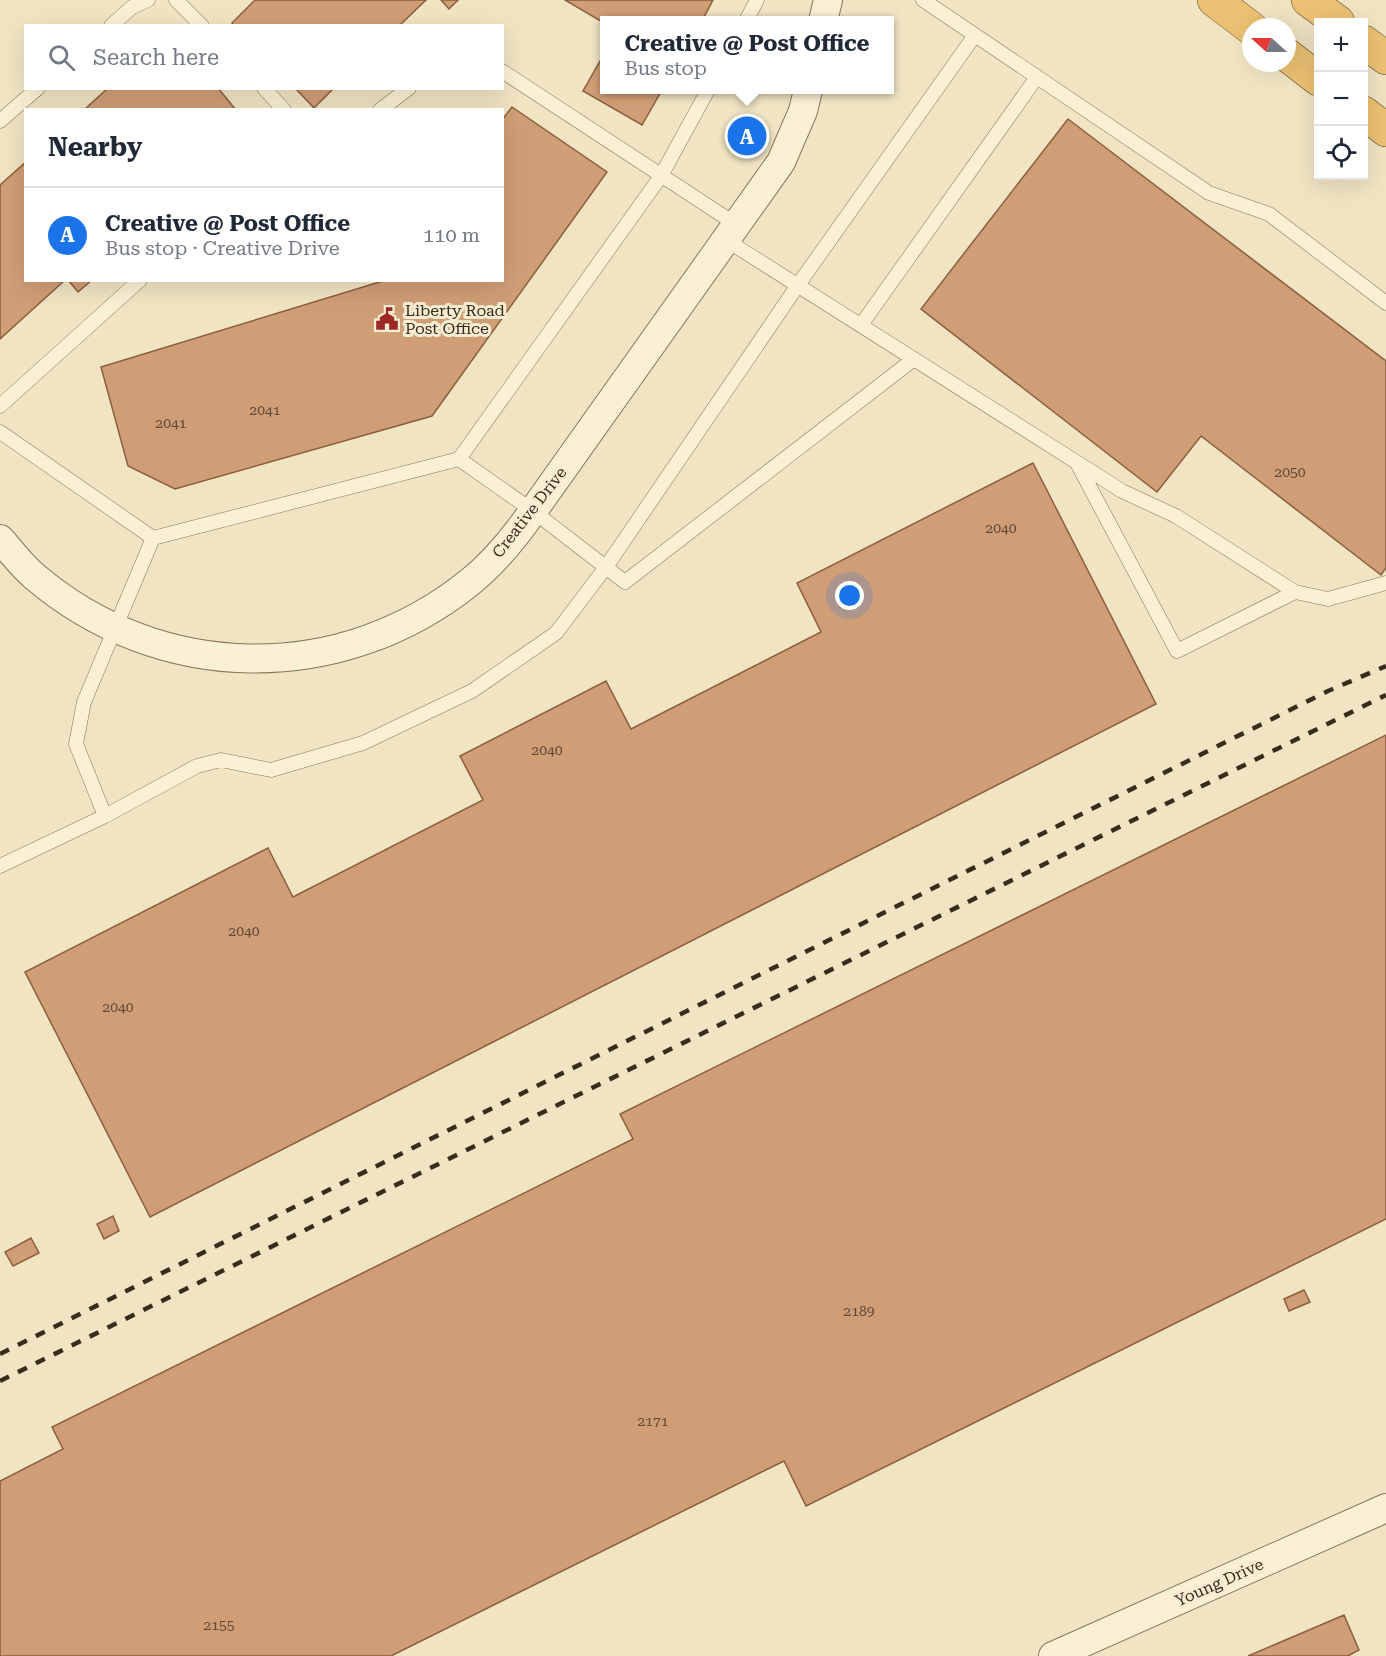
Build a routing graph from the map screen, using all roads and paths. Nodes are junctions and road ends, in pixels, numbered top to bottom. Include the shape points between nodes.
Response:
1 (148, 0) edge
2 (176, 0) edge
3 (757, 0) edge
4 (828, 0) edge
5 (923, 0) edge
6 (1214, 0) edge
7 (1308, 0) edge
8 (749, 16) edge
9 (824, 16) edge
10 (1333, 18) edge
11 (1242, 21) edge
12 (113, 24) edge
13 (200, 24) edge
14 (975, 35) junction
15 (1368, 45) edge
16 (1386, 58) edge
17 (1296, 62) edge
18 (504, 71) edge
19 (1314, 76) edge
20 (1037, 77) junction
21 (36, 90) edge
22 (266, 90) edge
23 (406, 90) edge
24 (706, 94) edge
25 (807, 94) edge
26 (282, 108) edge
27 (383, 108) edge
28 (1368, 116) edge
29 (0, 122) edge
30 (1386, 130) edge
31 (662, 176) junction
32 (731, 232) junction
33 (138, 282) edge
34 (798, 285) junction
35 (1386, 303) edge
36 (861, 325) junction
37 (914, 359) junction
38 (0, 406) edge
39 (0, 432) edge
40 (459, 459) junction
41 (1076, 462) junction
42 (533, 511) junction
43 (153, 538) junction
44 (0, 539) edge
45 (606, 567) junction
46 (1386, 583) edge
47 (1295, 592) junction
48 (115, 627) junction
49 (105, 816) junction
50 (0, 867) edge
51 (1386, 1508) edge
52 (1053, 1656) edge

1 - 12 lane via 132,7
2 - 13 lane
3 - 8 lane
4 - 9 street
5 - 14 lane
6 - 11 highway
7 - 10 highway
14 - 20 lane
14 - 34 lane
15 - 16 highway
17 - 19 highway
18 - 31 lane
20 - 35 lane via 1209,193 1269,214
20 - 36 lane
21 - 29 lane
22 - 26 lane
23 - 27 lane
24 - 31 lane
25 - 32 street, Creative Drive via 781,162
28 - 30 highway
31 - 32 lane
31 - 40 lane
32 - 34 lane
32 - 42 street, Creative Drive
33 - 38 lane
34 - 36 lane
34 - 45 lane
36 - 37 lane
37 - 41 lane
37 - 45 lane via 626,582
39 - 43 lane
40 - 42 lane
40 - 43 lane
41 - 47 lane via 1122,491 1176,516
41 - 47 lane via 1177,651
42 - 45 lane
42 - 48 street, Creative Drive via 509,544 471,582 426,613 375,638 327,653 235,659 188,653
43 - 48 lane
44 - 48 street, Creative Drive via 33,575 71,603
45 - 49 lane via 556,633 472,691 363,743 272,770 221,760 197,766
46 - 47 lane via 1328,599
48 - 49 lane via 84,702 76,744
49 - 50 lane
51 - 52 street, Young Drive

